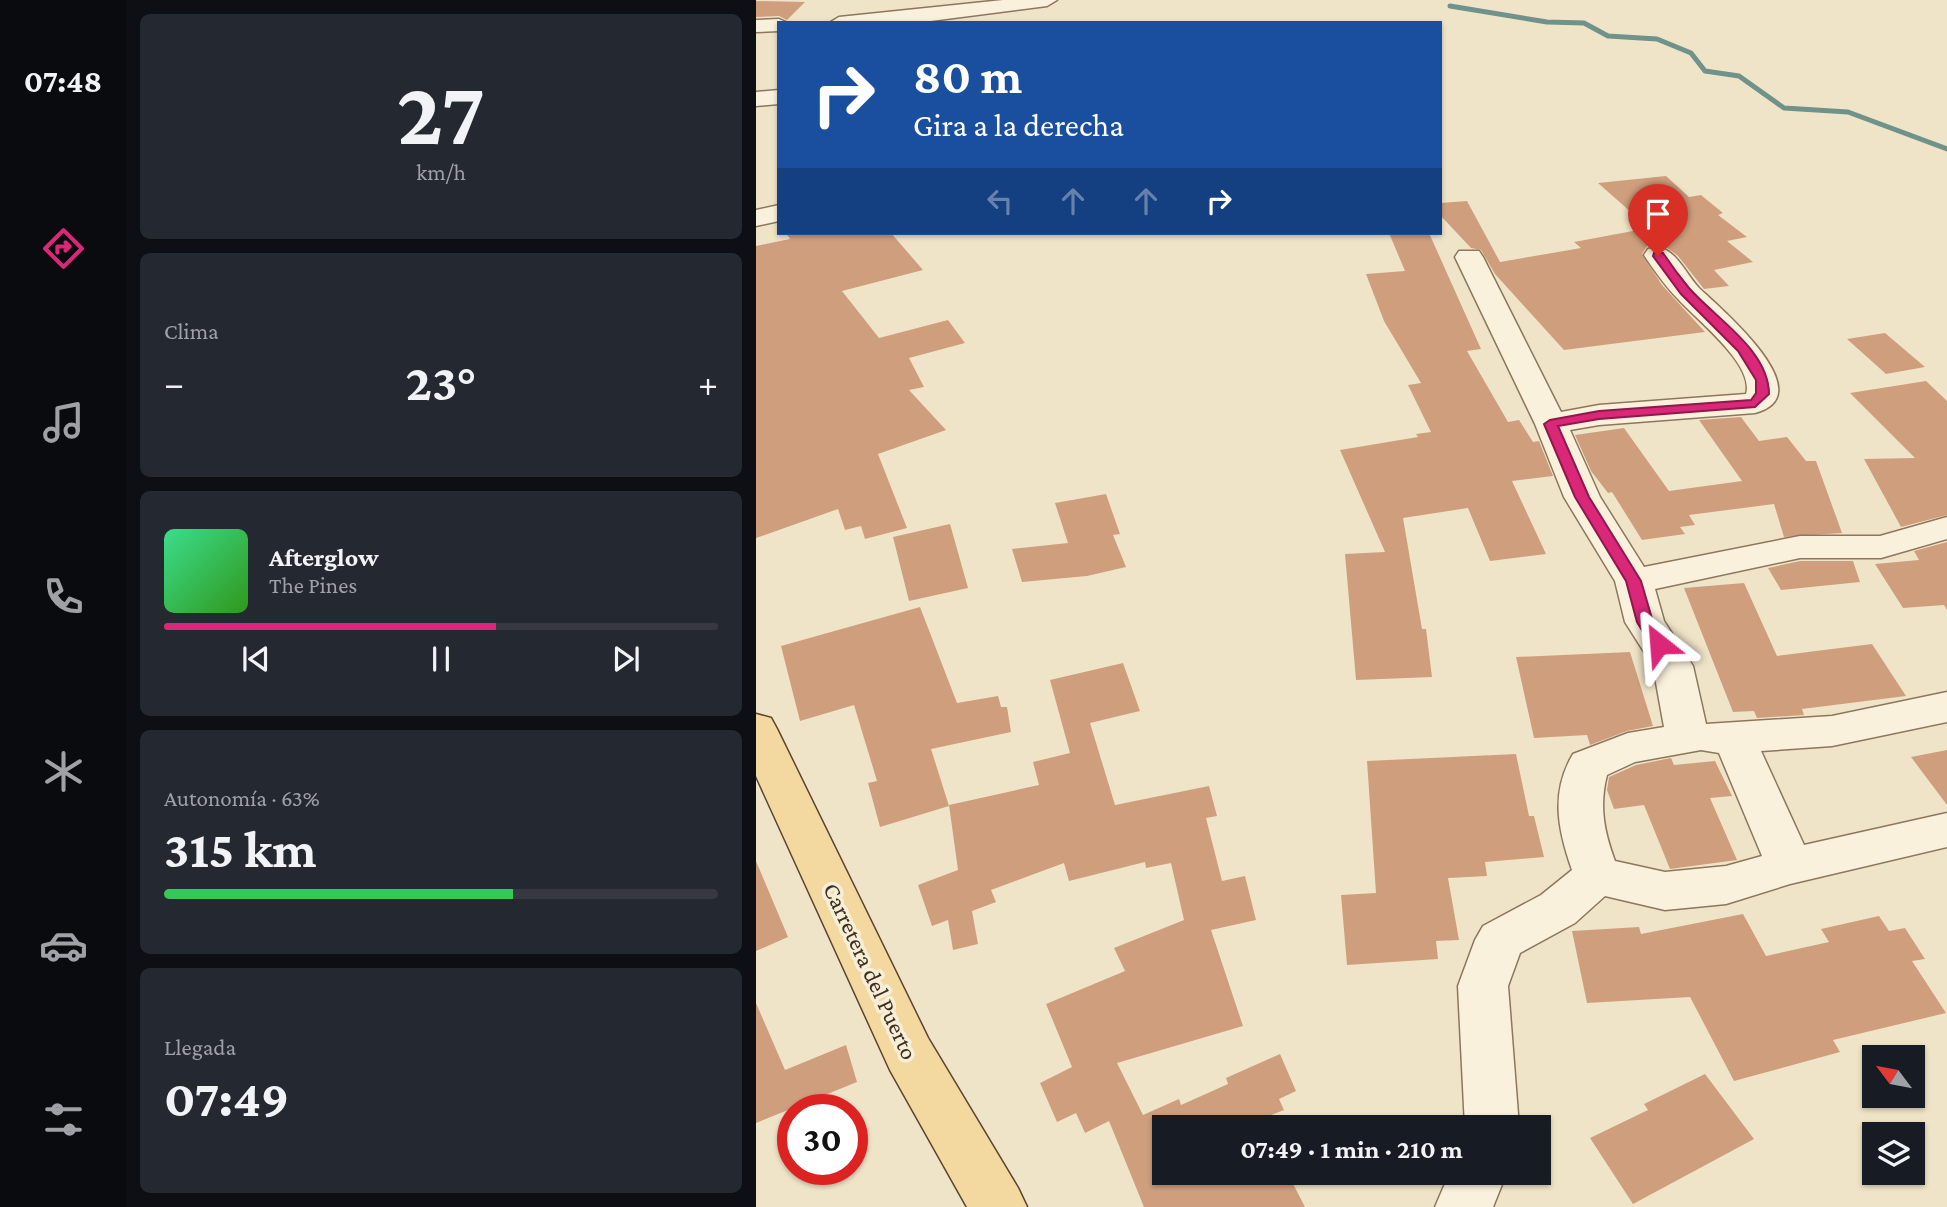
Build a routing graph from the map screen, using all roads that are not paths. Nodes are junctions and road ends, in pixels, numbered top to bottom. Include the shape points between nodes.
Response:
1 (1047, 0) edge
2 (863, 21) edge
3 (777, 25) edge
4 (756, 26) edge
5 (777, 97) edge
6 (756, 99) edge
7 (777, 213) edge
8 (756, 218) edge
9 (1658, 256) dead end
10 (1469, 257) dead end
11 (1550, 424) junction
12 (1947, 528) edge
13 (1634, 581) junction
14 (1947, 707) edge
15 (756, 729) edge
16 (1688, 738) junction
17 (1734, 738) junction
18 (1947, 830) edge
19 (1790, 866) junction
20 (1597, 877) junction
21 (1491, 1115) edge
22 (1473, 1185) edge
23 (998, 1207) edge
24 (1464, 1207) edge

1 - 2 street
3 - 4 street
5 - 6 street
7 - 8 street
9 - 11 street via 1743,348 1763,380 1762,394 1755,403 1599,415
10 - 11 street
11 - 13 street via 1582,497
12 - 13 street via 1881,547 1800,547
13 - 16 street via 1645,622 1672,666
14 - 17 street via 1832,731
15 - 23 main road, Carretera del Puerto via 909,1054
16 - 17 street
16 - 20 street via 1628,748 1588,765 1578,821
17 - 19 street
18 - 19 street
19 - 20 street via 1726,885 1665,891
20 - 21 street via 1558,909 1500,940 1483,986
22 - 24 street

